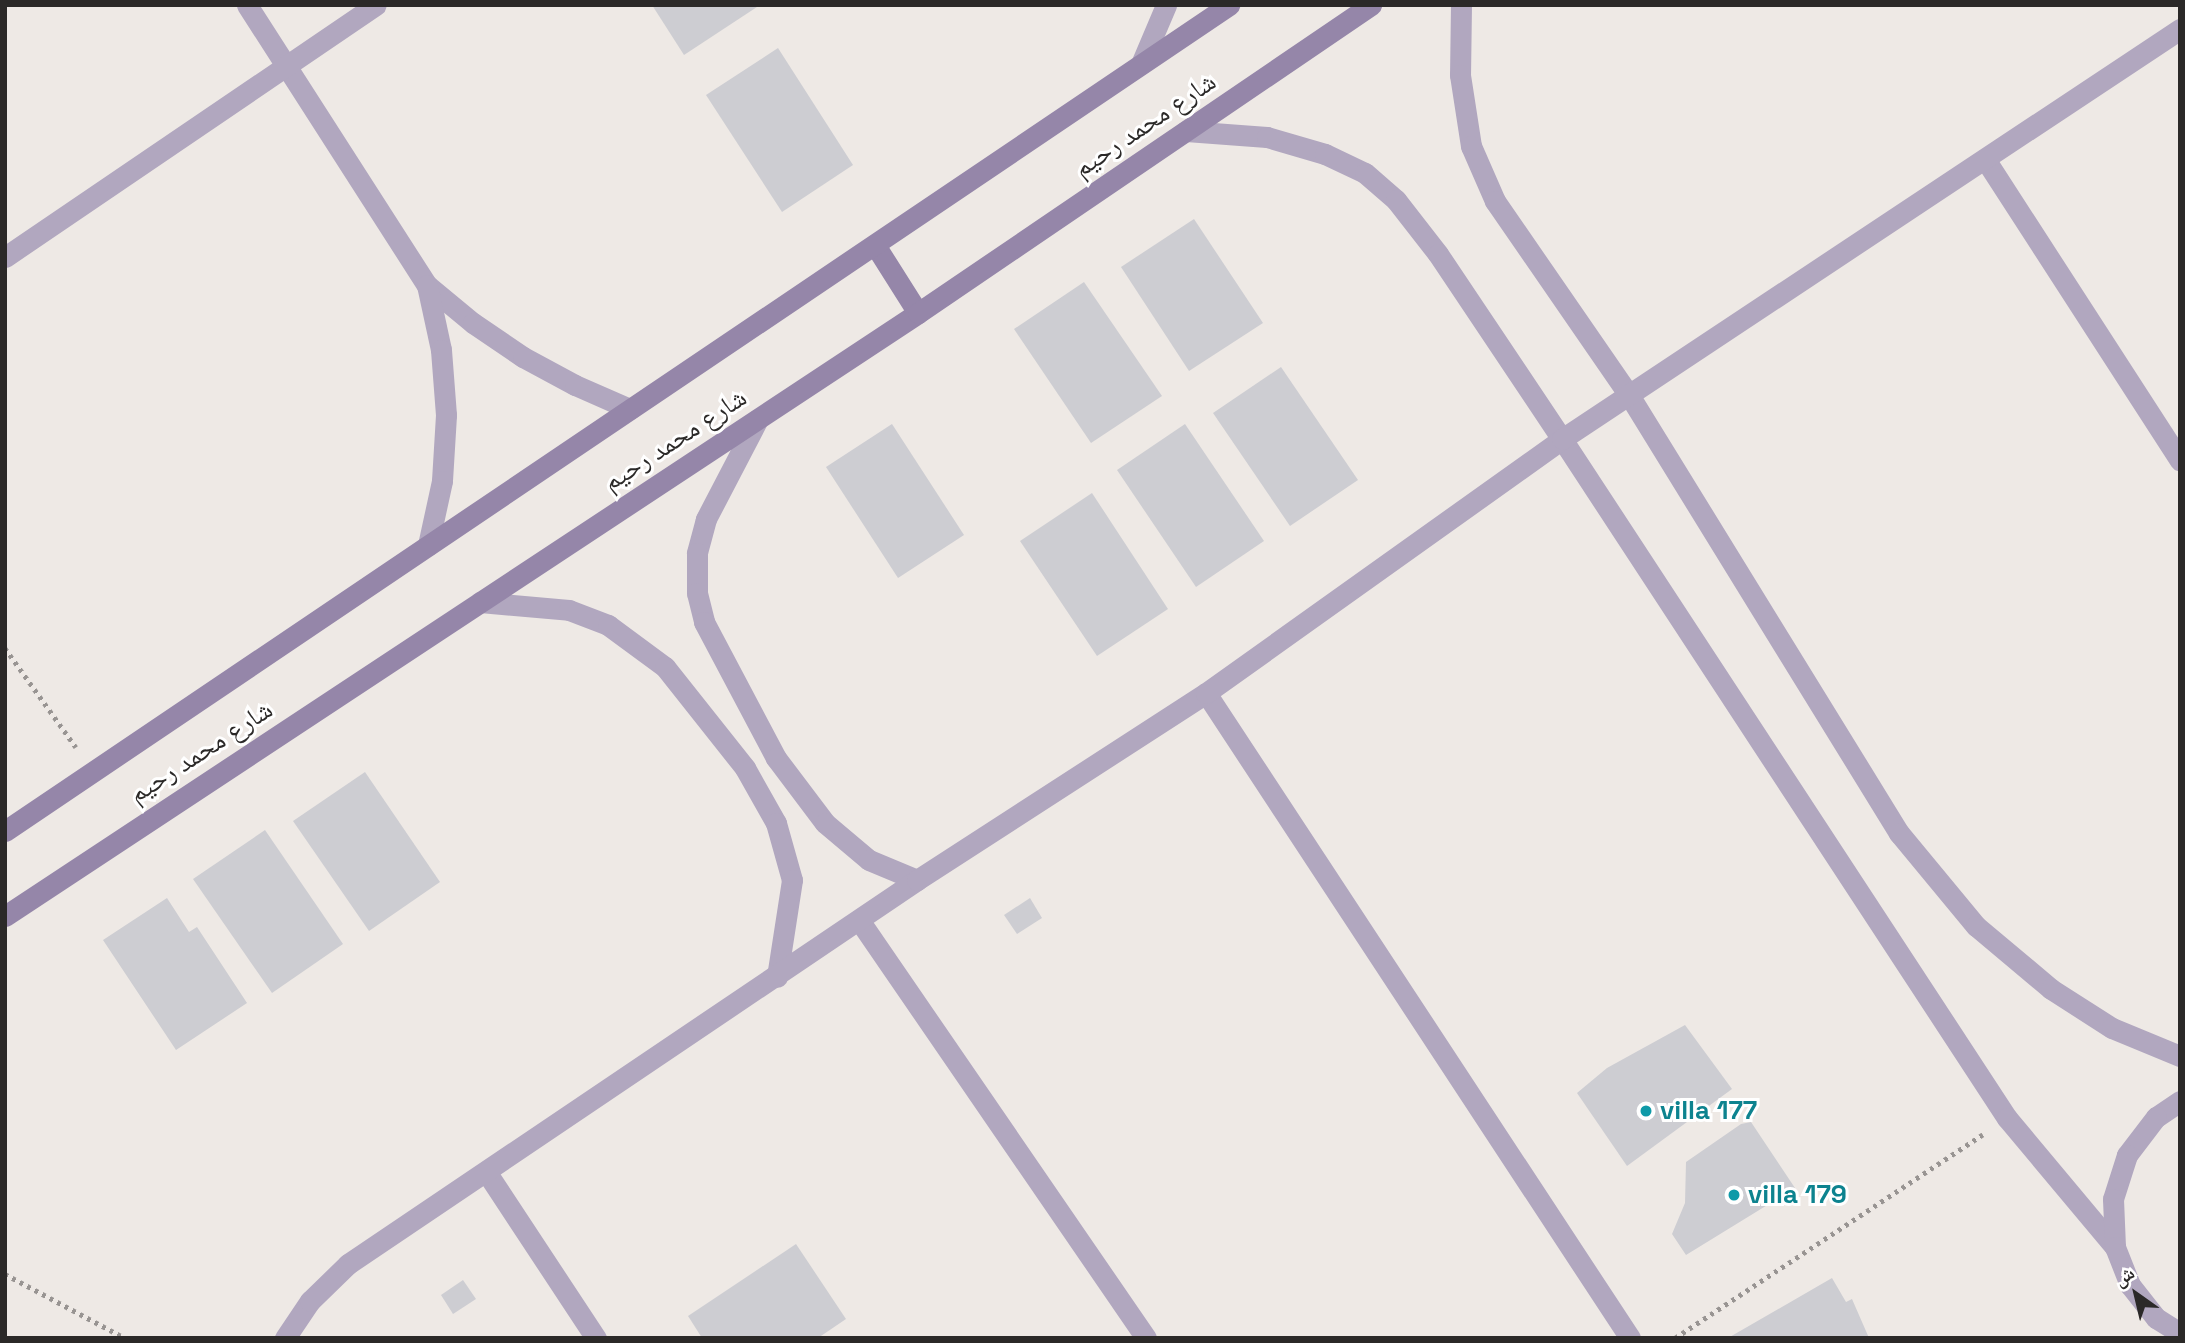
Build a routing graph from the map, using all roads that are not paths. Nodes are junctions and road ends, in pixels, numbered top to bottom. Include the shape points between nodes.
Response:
1 (247, 5) edge
2 (376, 5) edge
3 (1166, 5) edge
4 (1229, 5) edge
5 (1371, 5) edge
6 (1461, 5) edge
7 (2180, 29) edge
8 (1141, 64) junction
9 (289, 66) junction
10 (1186, 131) junction
11 (1985, 159) junction
12 (875, 245) junction
13 (5, 257) edge
14 (427, 285) junction
15 (918, 313) junction
16 (1629, 395) junction
17 (630, 409) junction
18 (758, 419) junction
19 (1562, 439) junction
20 (2180, 460) edge
21 (428, 545) junction
22 (480, 602) junction
23 (1206, 693) junction
24 (5, 831) edge
25 (917, 880) junction
26 (5, 916) edge
27 (859, 919) junction
28 (777, 977) junction
29 (2180, 1056) edge
30 (2180, 1101) edge
31 (487, 1173) junction
32 (2115, 1247) junction
33 (2156, 1328) edge
34 (2180, 1333) edge
35 (285, 1338) edge
36 (596, 1338) edge
37 (1146, 1338) edge
38 (1630, 1338) edge

1 - 9 street
2 - 9 street
3 - 8 street
4 - 8 street, شارع محمد رحيم
5 - 10 street, شارع محمد رحيم
6 - 16 street via 1460,75 1471,146 1495,201
7 - 11 street
8 - 12 street, شارع محمد رحيم
9 - 13 street
9 - 14 street
10 - 15 street, شارع محمد رحيم
10 - 19 street via 1267,137 1325,154 1364,173 1396,200 1438,254
11 - 16 street
11 - 20 street
12 - 15 street
12 - 17 street, شارع محمد رحيم
14 - 17 street via 523,357
14 - 21 street via 442,349 446,415 442,481
15 - 18 street, شارع محمد رحيم
16 - 19 street
16 - 29 street via 1899,833 1944,889 1976,926 2051,989 2112,1028
17 - 21 street, شارع محمد رحيم
18 - 22 street, شارع محمد رحيم
18 - 25 street via 706,519 697,553 696,593 704,622 776,758 825,823 869,860
19 - 23 street
19 - 32 street via 2007,1118
21 - 24 street, شارع محمد رحيم
22 - 26 street, شارع محمد رحيم
22 - 28 street via 569,610 608,625 665,667 689,697 745,768 776,823 792,880
23 - 25 street
23 - 38 street
25 - 27 street
27 - 28 street
27 - 37 street
28 - 31 street
30 - 32 street via 2156,1117 2127,1154 2113,1199
31 - 35 street via 348,1264 310,1301
31 - 36 street
32 - 33 street via 2130,1285
33 - 34 street

